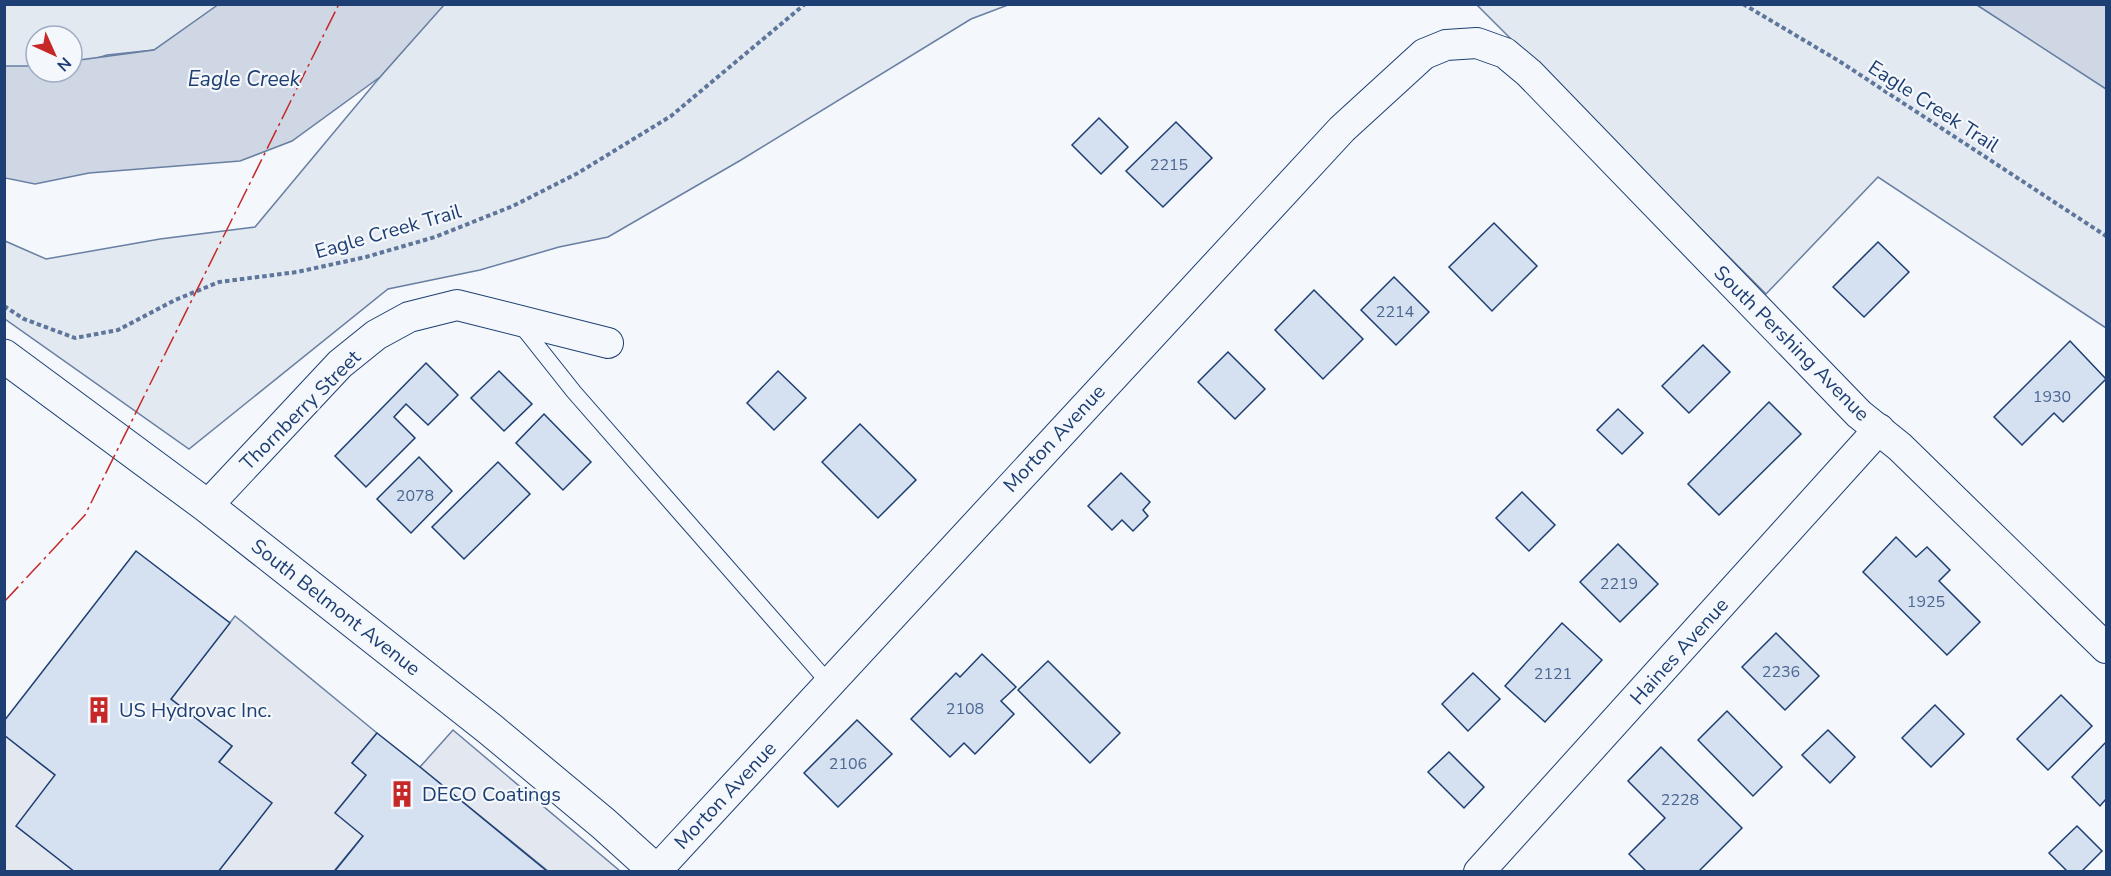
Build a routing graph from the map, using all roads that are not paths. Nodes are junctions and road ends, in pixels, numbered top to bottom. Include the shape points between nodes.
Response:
1 (1477, 43) joint
2 (517, 320) junction
3 (608, 343) dead end
4 (4, 356) edge
5 (1879, 429) junction
6 (207, 506) junction
7 (2106, 648) edge
8 (829, 683) junction
9 (656, 871) edge
10 (1479, 872) edge

1 - 5 street, South Pershing Avenue via 1505,53 1529,73 1859,414
1 - 8 street, Morton Avenue via 1446,45 1424,54 1342,129
2 - 3 street, Thornberry Street
2 - 6 street, Thornberry Street via 457,305 409,317 376,335 340,364
2 - 8 lane via 574,392
4 - 6 main road, South Belmont Avenue
5 - 7 street, South Pershing Avenue
5 - 10 street, Haines Avenue
6 - 9 main road, South Belmont Avenue via 490,729
8 - 9 street, Morton Avenue

